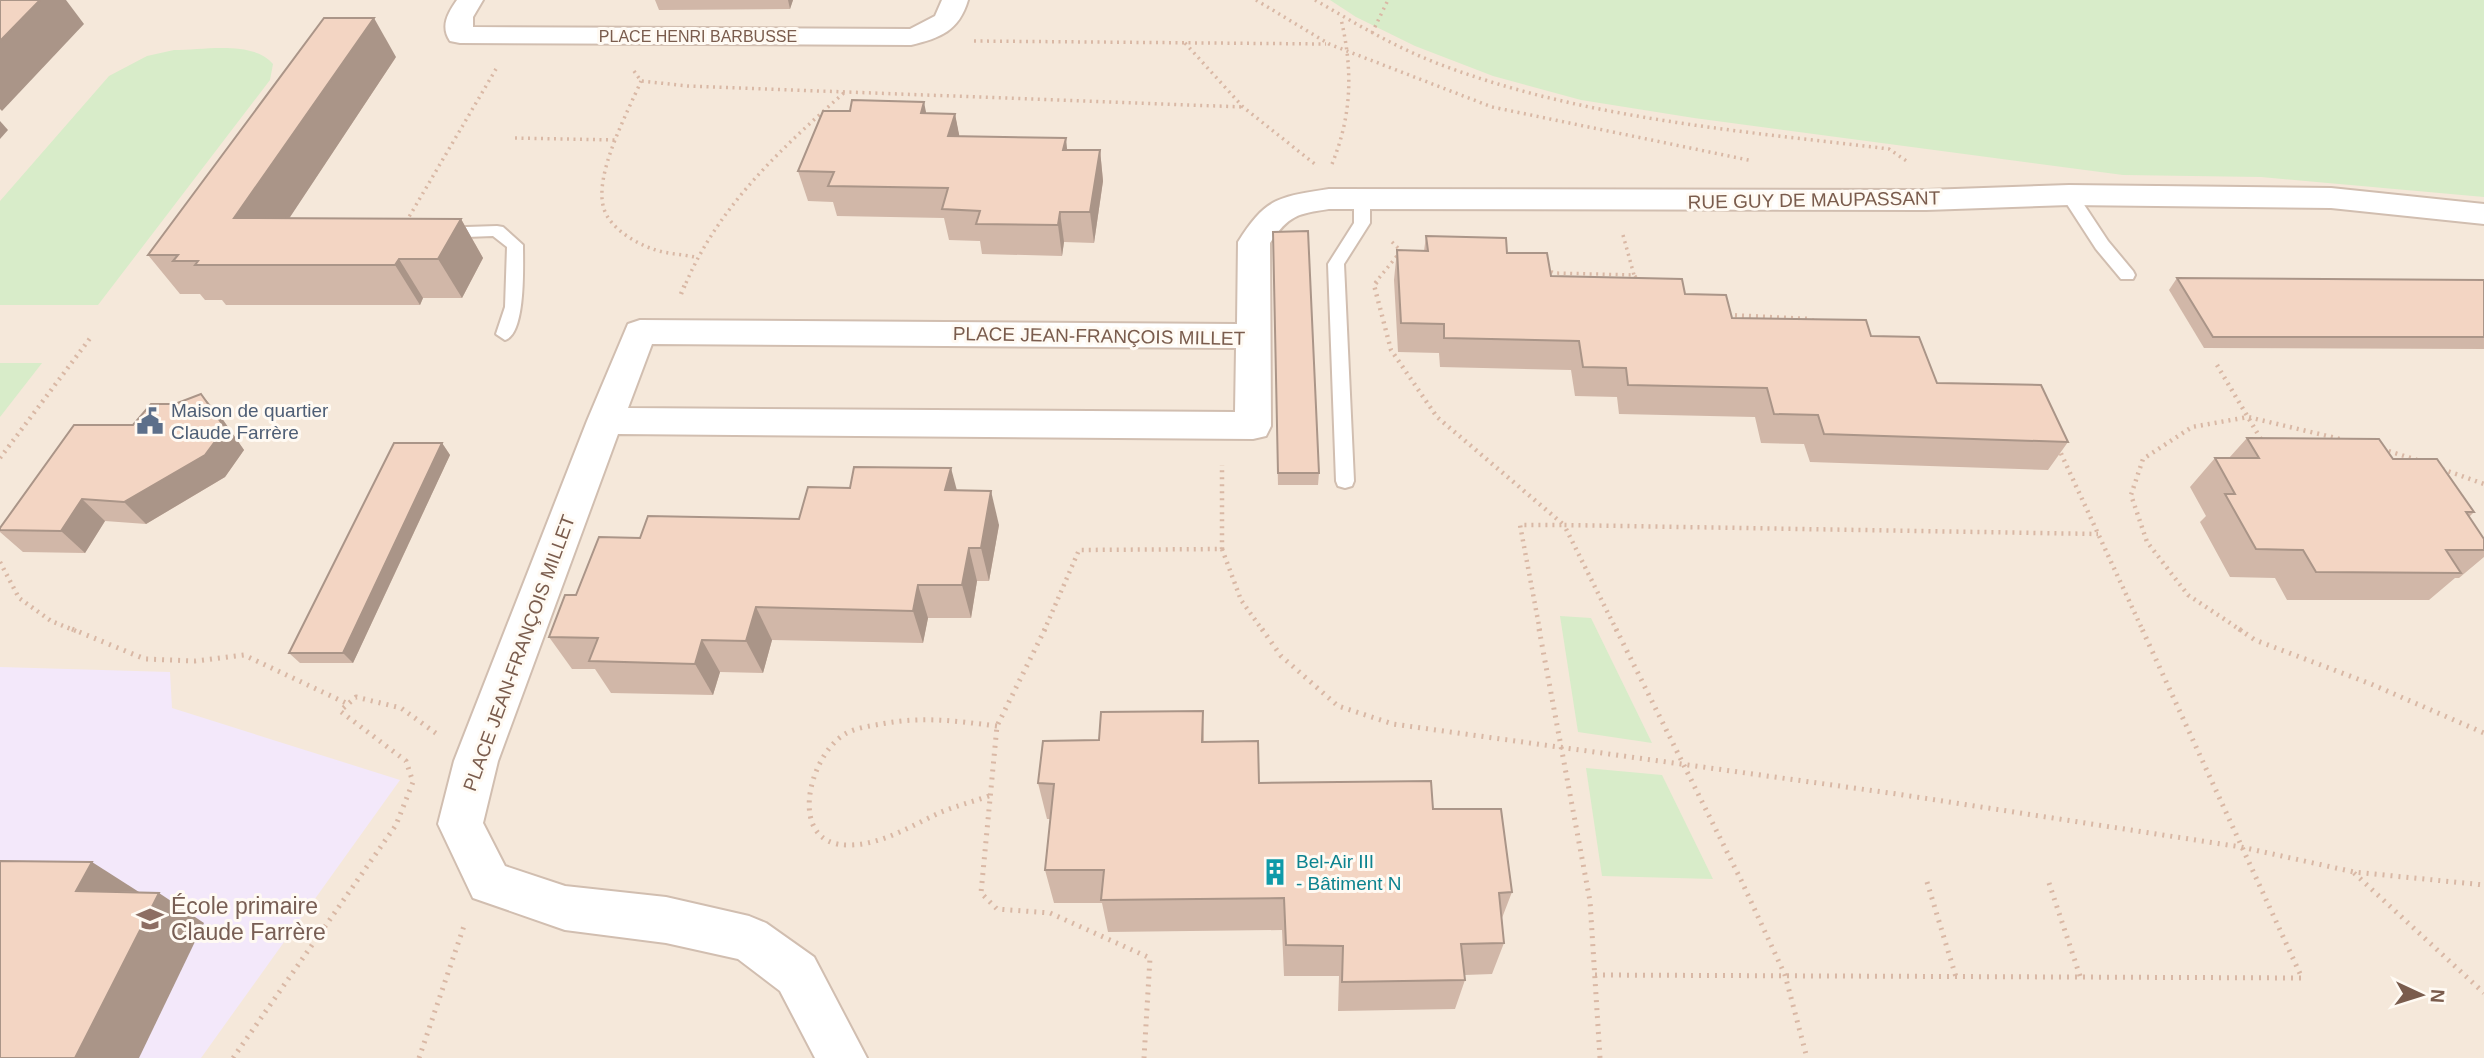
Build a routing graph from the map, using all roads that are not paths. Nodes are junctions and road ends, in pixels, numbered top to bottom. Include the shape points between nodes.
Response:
1 (470, 0) edge
2 (955, 0) edge
3 (2069, 195) junction
4 (1362, 211) junction
5 (2484, 214) edge
6 (466, 232) dead end
7 (2127, 275) dead end
8 (505, 334) dead end
9 (1254, 336) junction
10 (605, 421) junction
11 (1345, 481) dead end
12 (842, 1058) edge

1 - 2 street, PLACE HENRI BARBUSSE via 459,18 460,35 911,37 936,31 950,18
3 - 4 street, RUE GUY DE MAUPASSANT
3 - 5 street, RUE GUY DE MAUPASSANT via 2331,198
3 - 7 lane
4 - 9 street, RUE GUY DE MAUPASSANT via 1328,186 1273,215 1254,242
4 - 11 lane via 1336,264
6 - 8 lane via 497,232 515,245 513,307
9 - 10 street, PLACE JEAN-FRANÇOIS MILLET via 640,332
9 - 10 street, PLACE JEAN-FRANÇOIS MILLET via 1253,426
10 - 12 street, PLACE JEAN-FRANÇOIS MILLET via 476,761 460,824 489,883 565,908 666,920 749,939 797,974

